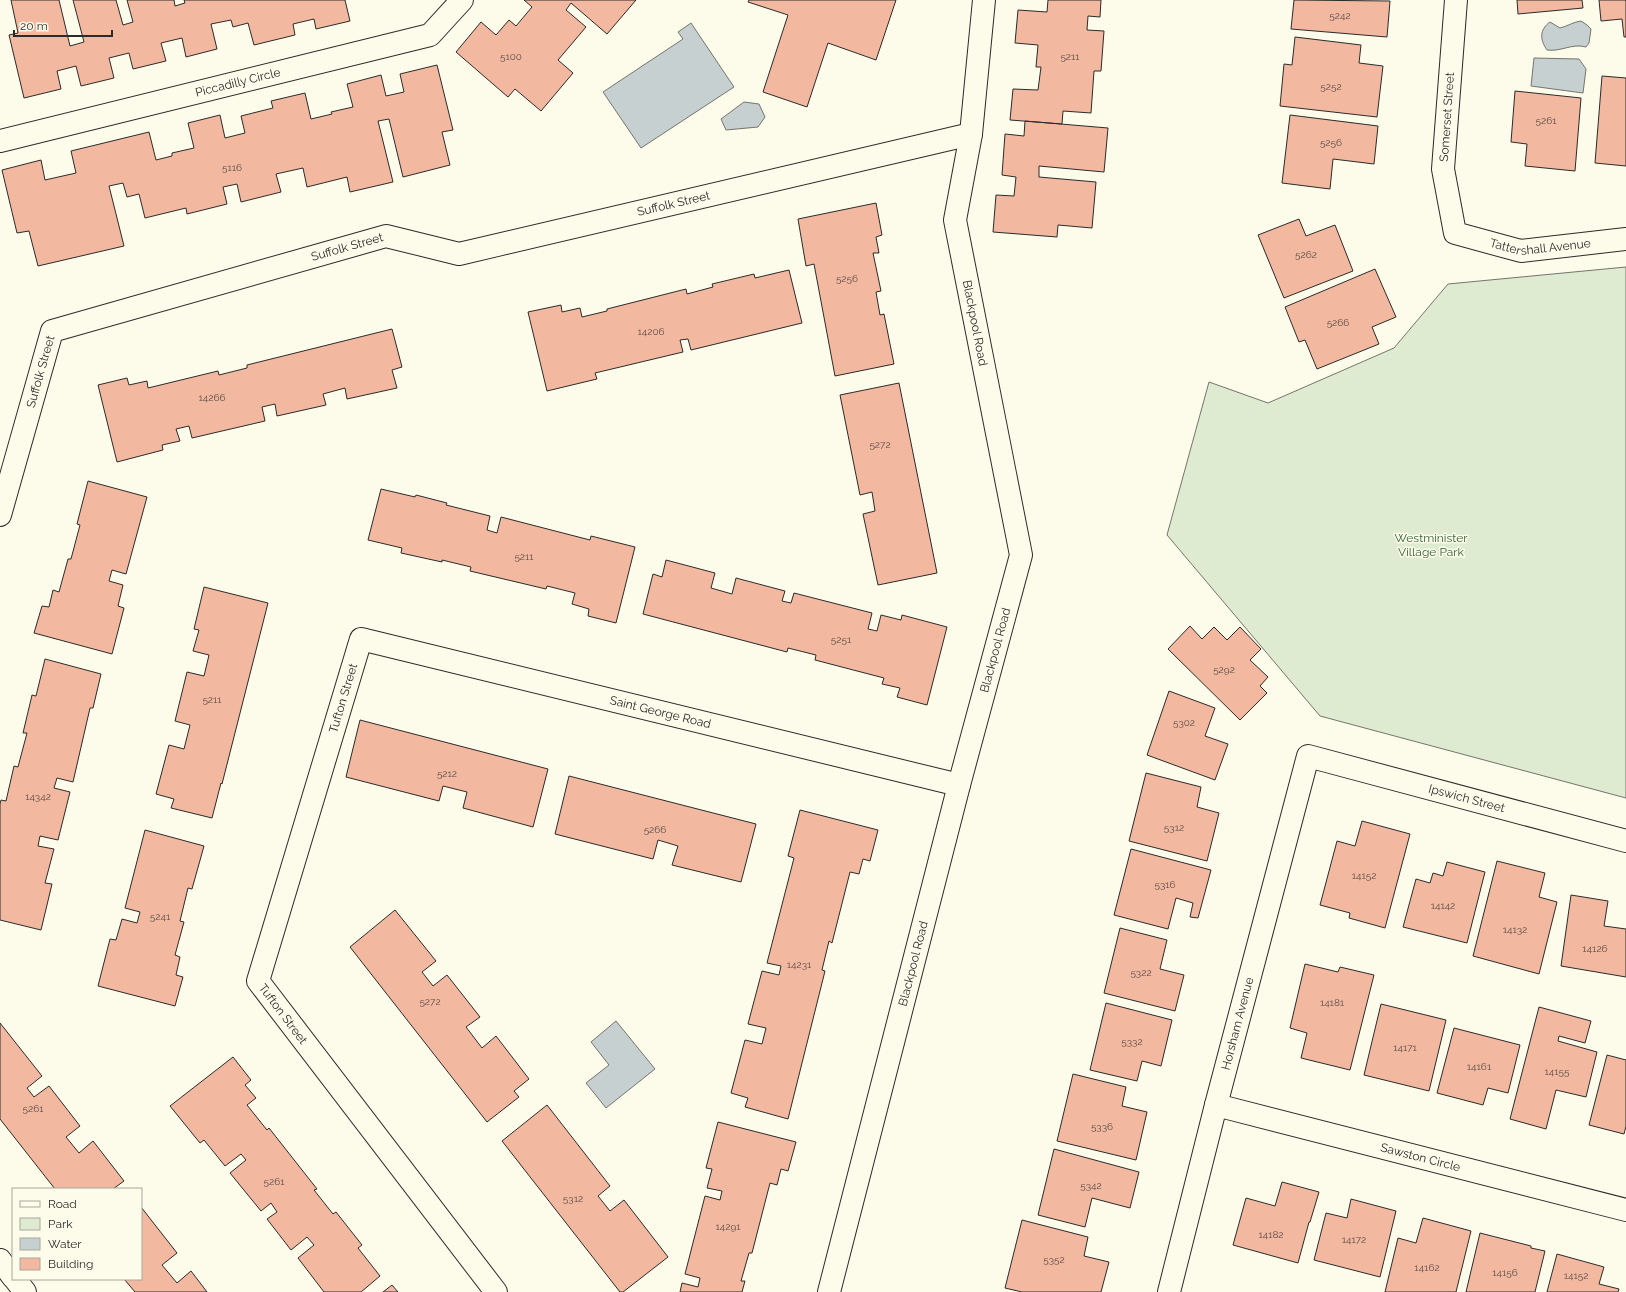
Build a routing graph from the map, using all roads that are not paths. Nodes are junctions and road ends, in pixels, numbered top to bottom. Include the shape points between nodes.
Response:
1 (462, 0) edge
2 (984, 0) edge
3 (1456, 0) edge
4 (971, 134) junction
5 (0, 141) edge
6 (1455, 233) joint
7 (1626, 240) edge
8 (0, 515) edge
9 (361, 639) joint
10 (1308, 756) joint
11 (960, 785) junction
12 (1626, 841) edge
13 (1216, 1105) junction
14 (1626, 1210) edge
15 (0, 1260) edge
16 (12, 1275) edge
17 (16, 1280) edge
18 (25, 1292) edge
19 (496, 1292) edge
20 (829, 1292) edge
21 (1169, 1292) edge

1 - 5 street, Piccadilly Circle via 430,35
2 - 4 street, Blackpool Road
3 - 6 street, Somerset Street via 1443,169
4 - 8 street, Suffolk Street via 459,254 386,236 52,331
4 - 11 street, Blackpool Road via 955,220 1021,555
6 - 7 street, Tattershall Avenue via 1521,251
9 - 11 street, Saint George Road
9 - 19 street, Tufton Street via 258,981
10 - 12 street, Ipswich Street
10 - 13 street, Horsham Avenue
11 - 20 street, Blackpool Road
13 - 14 street, Sawston Circle
13 - 21 street, Horsham Avenue
15 - 16 street
17 - 18 street

